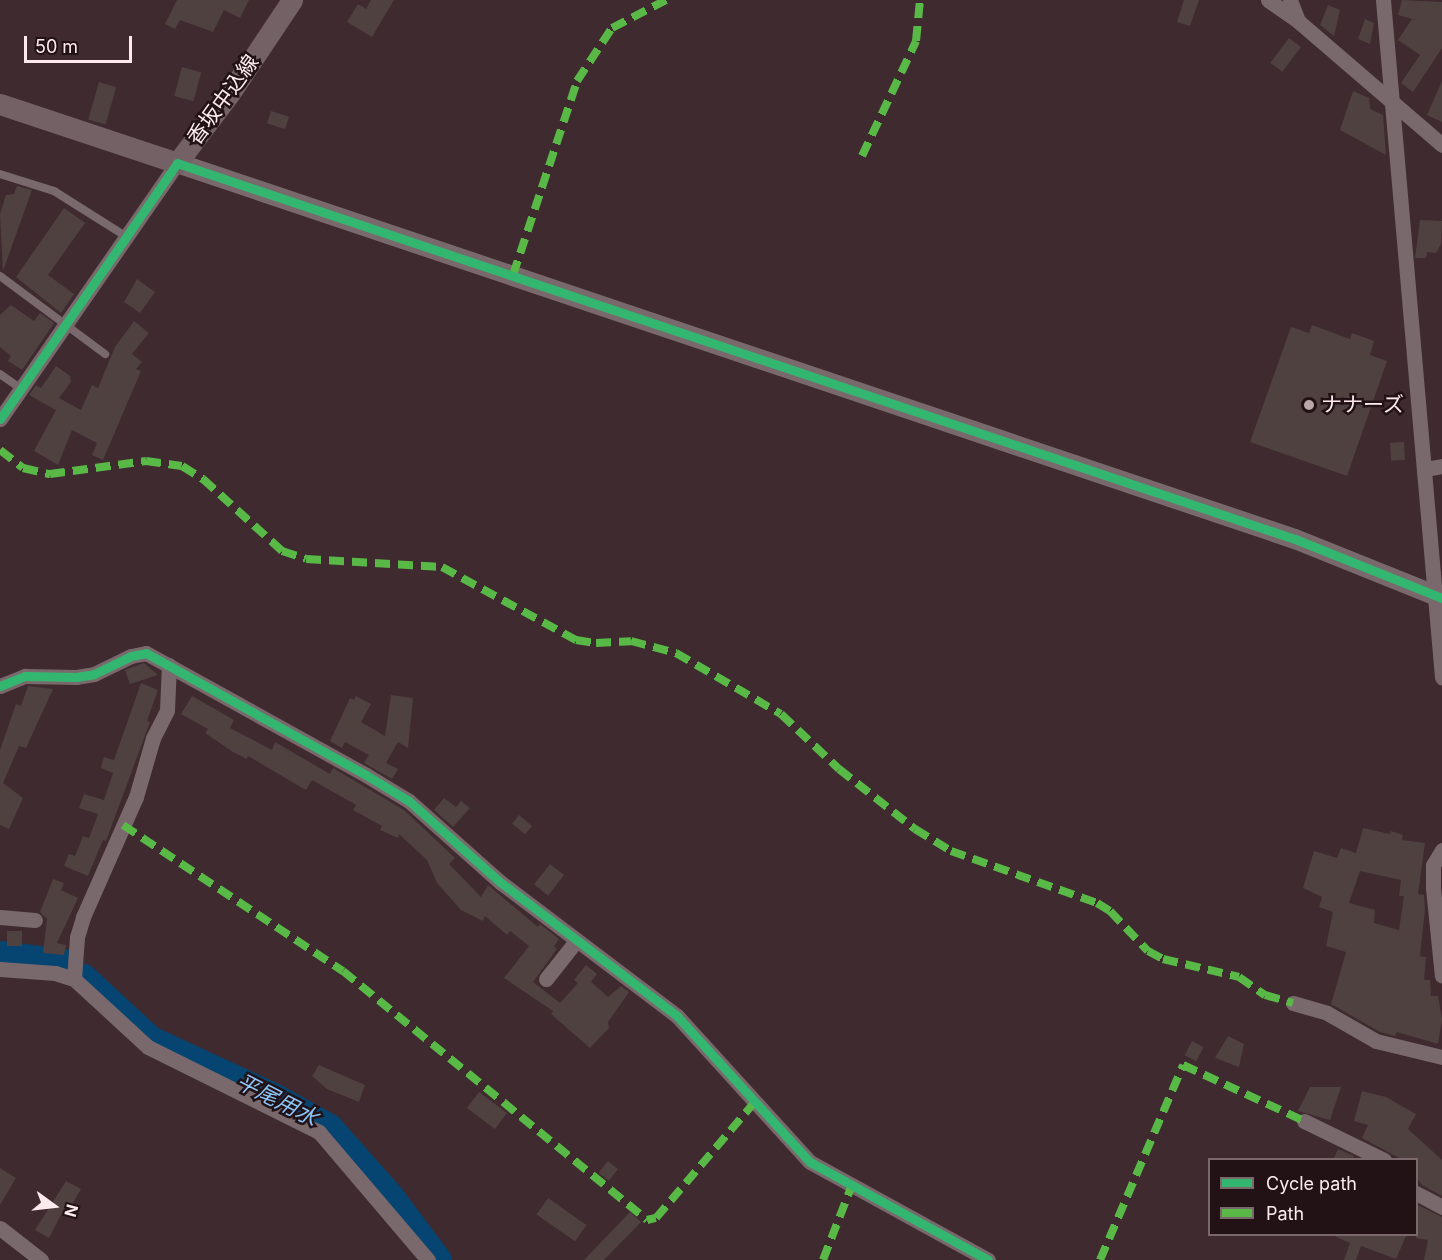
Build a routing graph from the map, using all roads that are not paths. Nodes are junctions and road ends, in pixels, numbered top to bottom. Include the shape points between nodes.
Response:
1 (292, 0) edge
2 (1268, 0) edge
3 (1290, 0) edge
4 (1383, 0) edge
5 (1298, 21) junction
6 (1391, 100) junction
7 (0, 105) edge
8 (1442, 145) edge
9 (177, 163) junction
10 (0, 174) edge
11 (127, 237) junction
12 (0, 276) edge
13 (65, 322) junction
14 (105, 354) dead end
15 (0, 374) edge
16 (20, 387) junction
17 (0, 419) edge
18 (1442, 466) edge
19 (1425, 469) junction
20 (1440, 594) edge
21 (169, 665) junction
22 (1442, 677) edge
23 (0, 686) edge
24 (1442, 850) edge
25 (0, 917) edge
26 (35, 920) dead end
27 (576, 941) junction
28 (0, 969) edge
29 (1442, 976) edge
30 (74, 979) junction
31 (546, 979) dead end
32 (1293, 1003) dead end
33 (1442, 1057) edge
34 (1304, 1121) dead end
35 (1380, 1158) edge
36 (1418, 1193) edge
37 (1442, 1207) edge
38 (0, 1228) edge
39 (41, 1260) edge
40 (428, 1260) edge
41 (988, 1260) edge

1 - 9 main road, 香坂中込線
2 - 5 street
3 - 5 street
4 - 6 street
5 - 6 street
6 - 8 street
6 - 19 street
7 - 9 main road, 香坂中込線
9 - 11 street
9 - 20 street via 1295,538
10 - 11 lane via 54,192
11 - 13 street
12 - 13 lane
13 - 14 lane
13 - 16 street
15 - 16 lane
16 - 17 street
18 - 19 street
19 - 20 street
20 - 22 street
21 - 23 street via 146,653 94,674 25,676
21 - 27 street via 409,801 500,882
21 - 30 street via 167,710 153,738 135,797 83,917 77,937
24 - 29 street via 1432,865 1432,888
25 - 26 street
27 - 31 street
27 - 41 street via 677,1016 810,1162
28 - 30 street via 55,973
30 - 40 street via 148,1047 319,1132
32 - 33 street via 1327,1014 1376,1041
34 - 35 street
36 - 37 street
38 - 39 street

